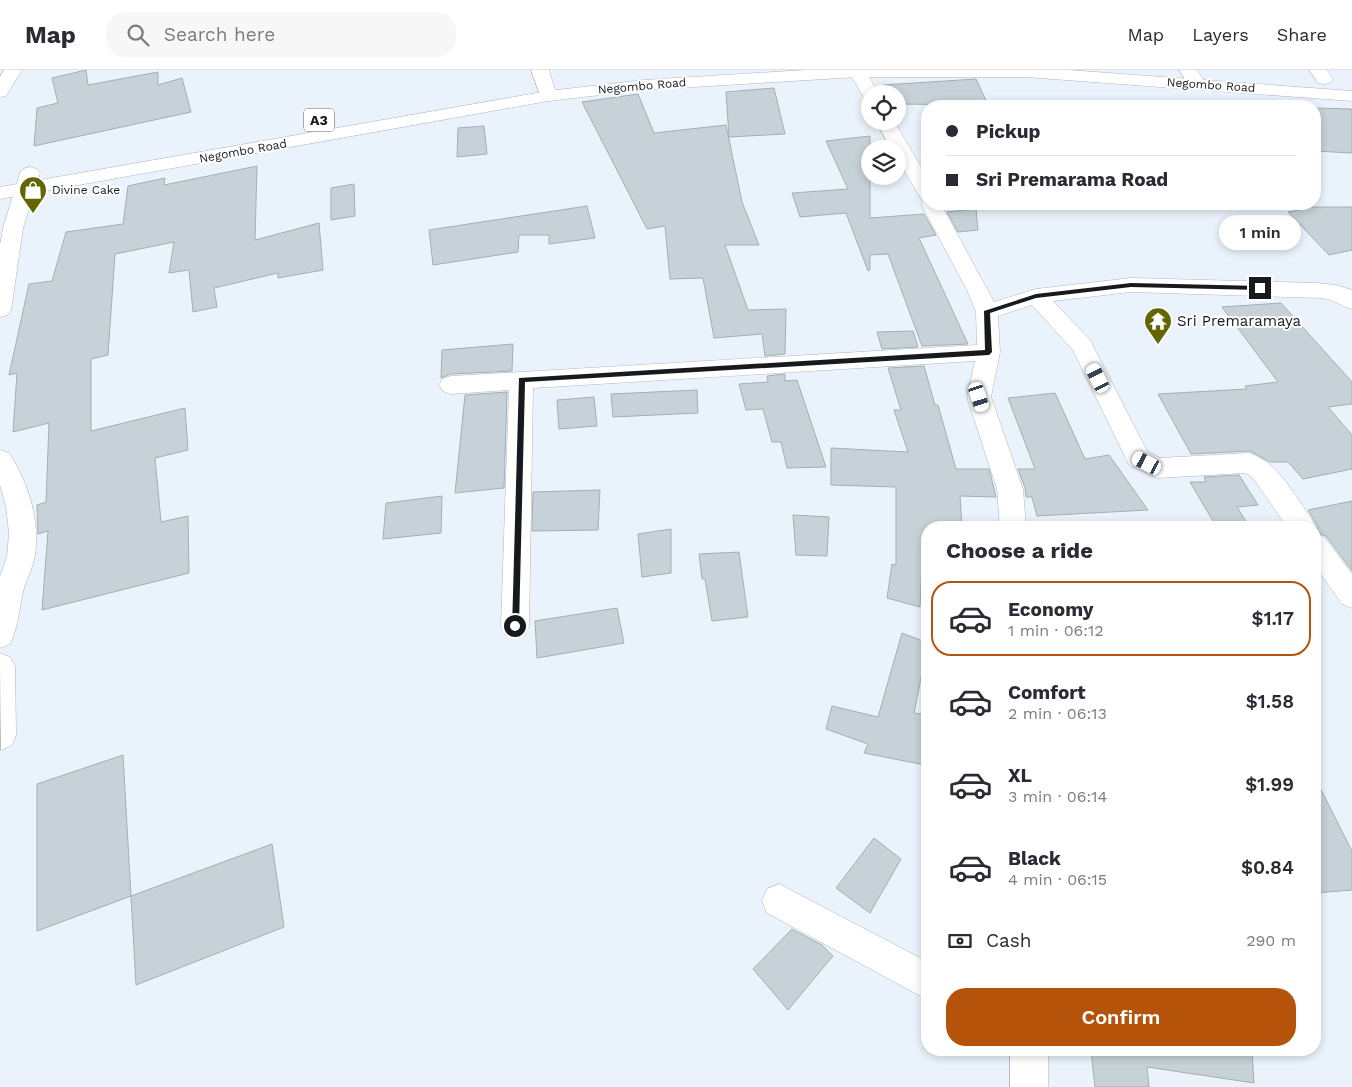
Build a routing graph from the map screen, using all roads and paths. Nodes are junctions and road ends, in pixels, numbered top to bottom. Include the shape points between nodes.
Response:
1 (13, 70) edge
2 (638, 70) edge
3 (858, 72) junction
4 (1196, 75) edge
5 (1321, 75) edge
6 (1352, 81) edge
7 (543, 82) edge
8 (865, 85) edge
9 (477, 91) dead end
10 (0, 92) edge
11 (1352, 96) edge
12 (353, 113) dead end
13 (890, 130) edge
14 (0, 177) edge
15 (28, 182) junction
16 (921, 185) edge
17 (0, 194) edge
18 (935, 210) edge
19 (1036, 296) junction
20 (1352, 302) edge
21 (0, 310) edge
22 (987, 312) junction
23 (989, 352) junction
24 (521, 380) junction
25 (451, 385) dead end
26 (0, 460) edge
27 (1012, 521) edge
28 (1298, 521) edge
29 (1321, 553) edge
30 (1352, 596) edge
31 (515, 626) dead end
32 (0, 635) edge
33 (0, 666) edge
34 (1, 735) edge
35 (779, 901) dead end
36 (921, 978) edge
37 (1029, 1056) edge
38 (1029, 1087) edge

1 - 10 main road
2 - 7 main road, Negombo Road / A3
3 - 4 main road, Negombo Road / A3
3 - 7 main road, Negombo Road / A3 via 644,84
3 - 8 main road
4 - 5 main road, Negombo Road / A3
4 - 11 main road, Negombo Road / A3
5 - 6 main road, Negombo Road / A3
7 - 9 main road, Negombo Road / A3
7 - 15 main road, Negombo Road / A3
12 - 15 main road, Negombo Road / A3
13 - 16 main road
14 - 15 main road, Negombo Road / A3
15 - 17 main road, Negombo Road / A3
15 - 21 main road via 12,228
18 - 22 main road
19 - 20 main road via 1131,285 1334,291
19 - 22 main road
19 - 28 main road via 1082,346 1138,458 1157,468 1249,464 1262,471
22 - 23 main road
23 - 24 main road
23 - 27 main road via 979,397 1010,490
24 - 25 main road
24 - 31 main road
26 - 32 main road via 10,478 22,520 21,556
29 - 30 main road
33 - 34 main road
35 - 36 main road
37 - 38 main road

